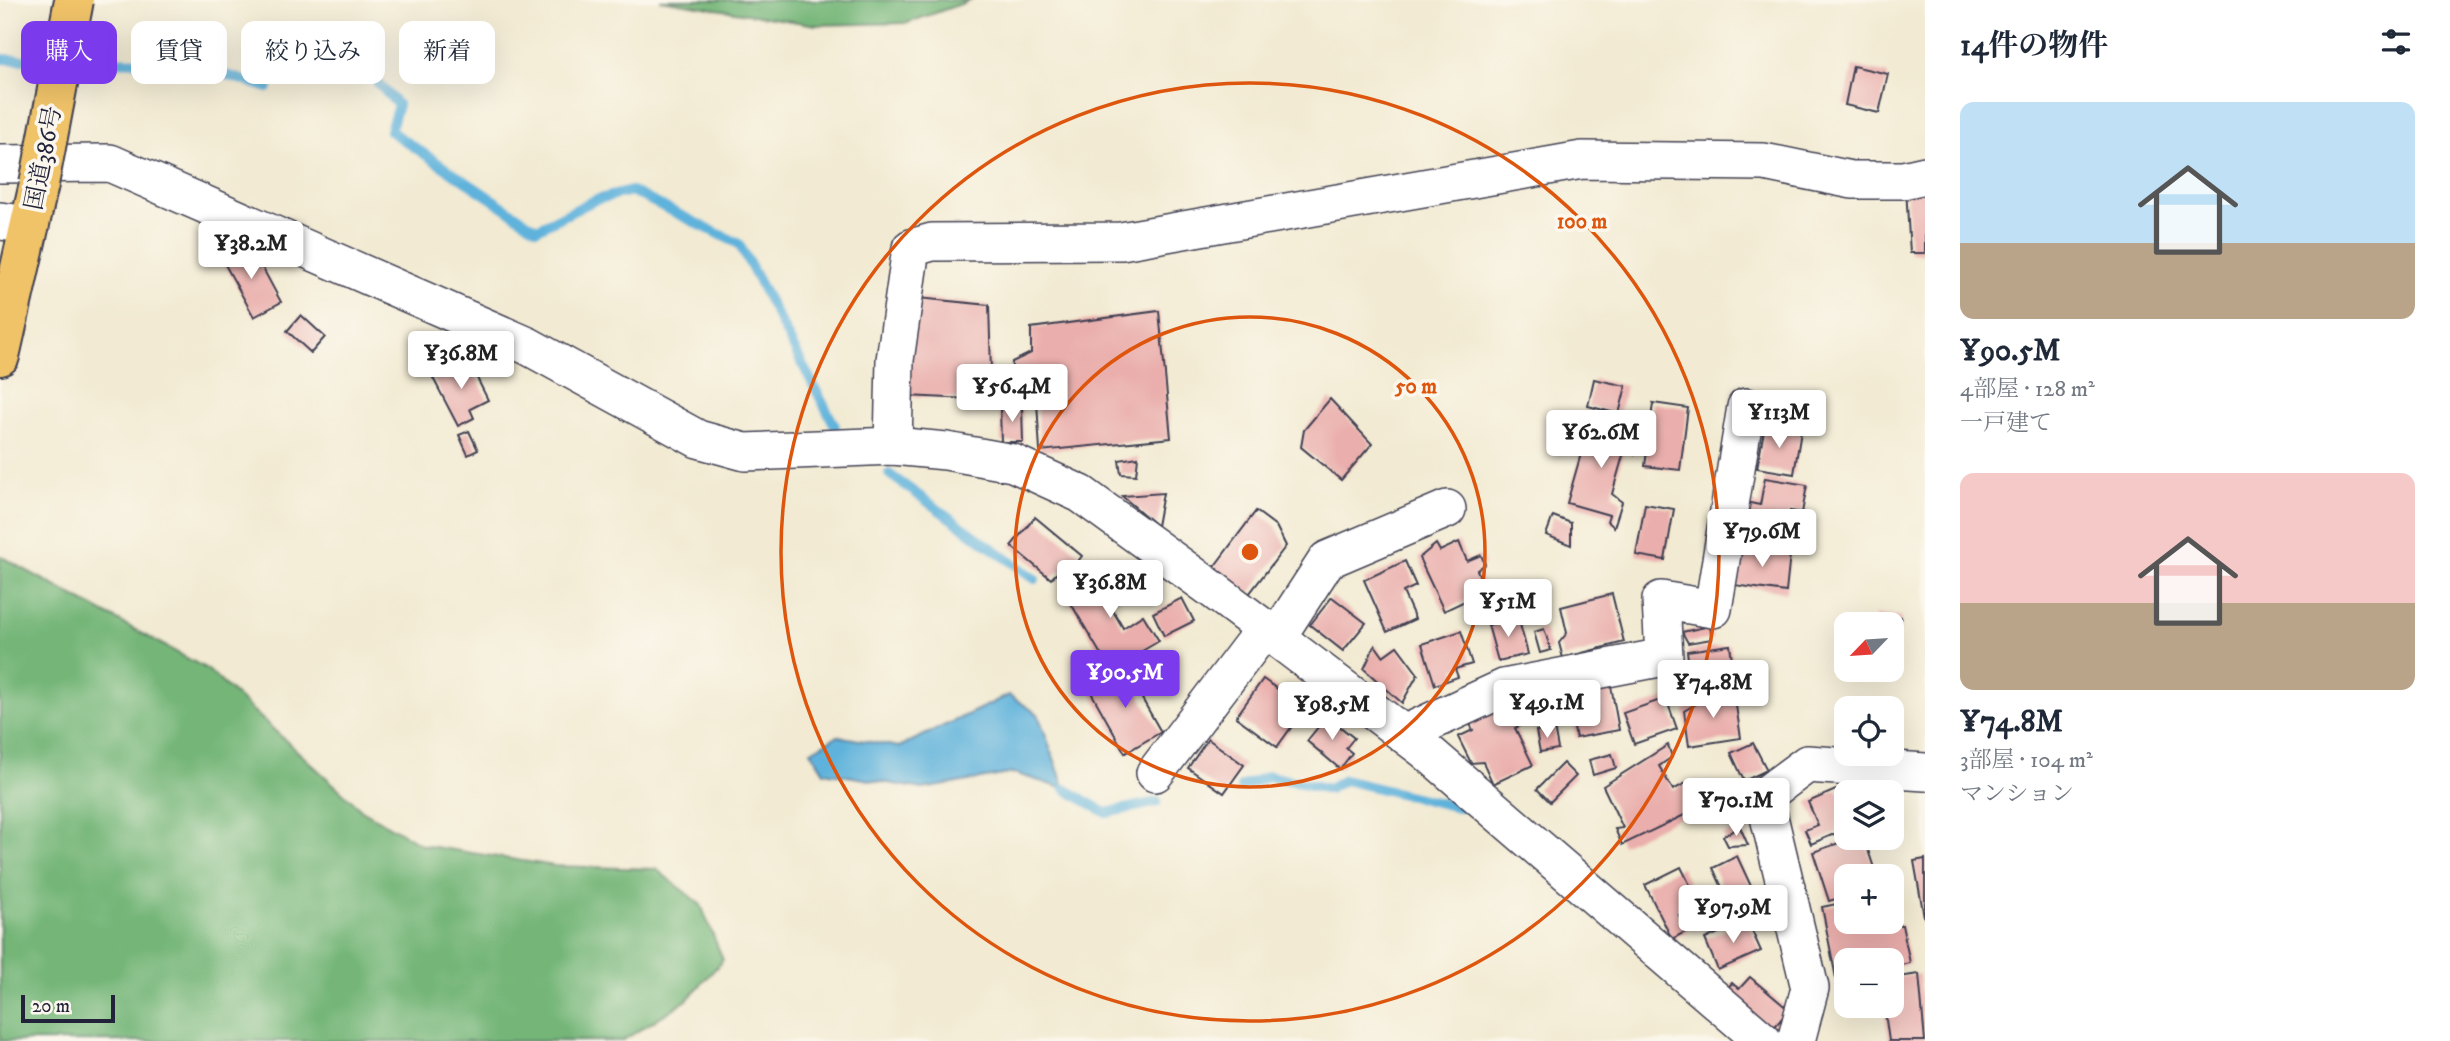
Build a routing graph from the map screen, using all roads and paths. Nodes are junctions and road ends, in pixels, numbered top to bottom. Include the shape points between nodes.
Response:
1 (74, 0) edge
2 (0, 164) edge
3 (1925, 175) edge
4 (15, 223) edge
5 (0, 356) edge
6 (1746, 407) dead end
7 (893, 446) junction
8 (1447, 509) dead end
9 (1271, 633) junction
10 (1404, 734) junction
11 (1925, 772) edge
12 (1155, 773) dead end
13 (1763, 1041) edge
14 (1796, 1041) edge

1 - 4 highway, 国道386号, bridge via 39,184
2 - 7 street via 110,163 528,346 698,439 745,452
3 - 7 street via 1852,180 1765,162 1582,160 1121,241 932,242 911,248 895,360
4 - 5 highway, 国道386号
6 - 10 street via 1713,609 1661,600 1664,657 1504,688
7 - 9 street via 1013,463 1081,494
8 - 9 street via 1328,561
9 - 10 street
9 - 12 street
10 - 13 street
11 - 14 street via 1807,764 1764,796 1810,988

